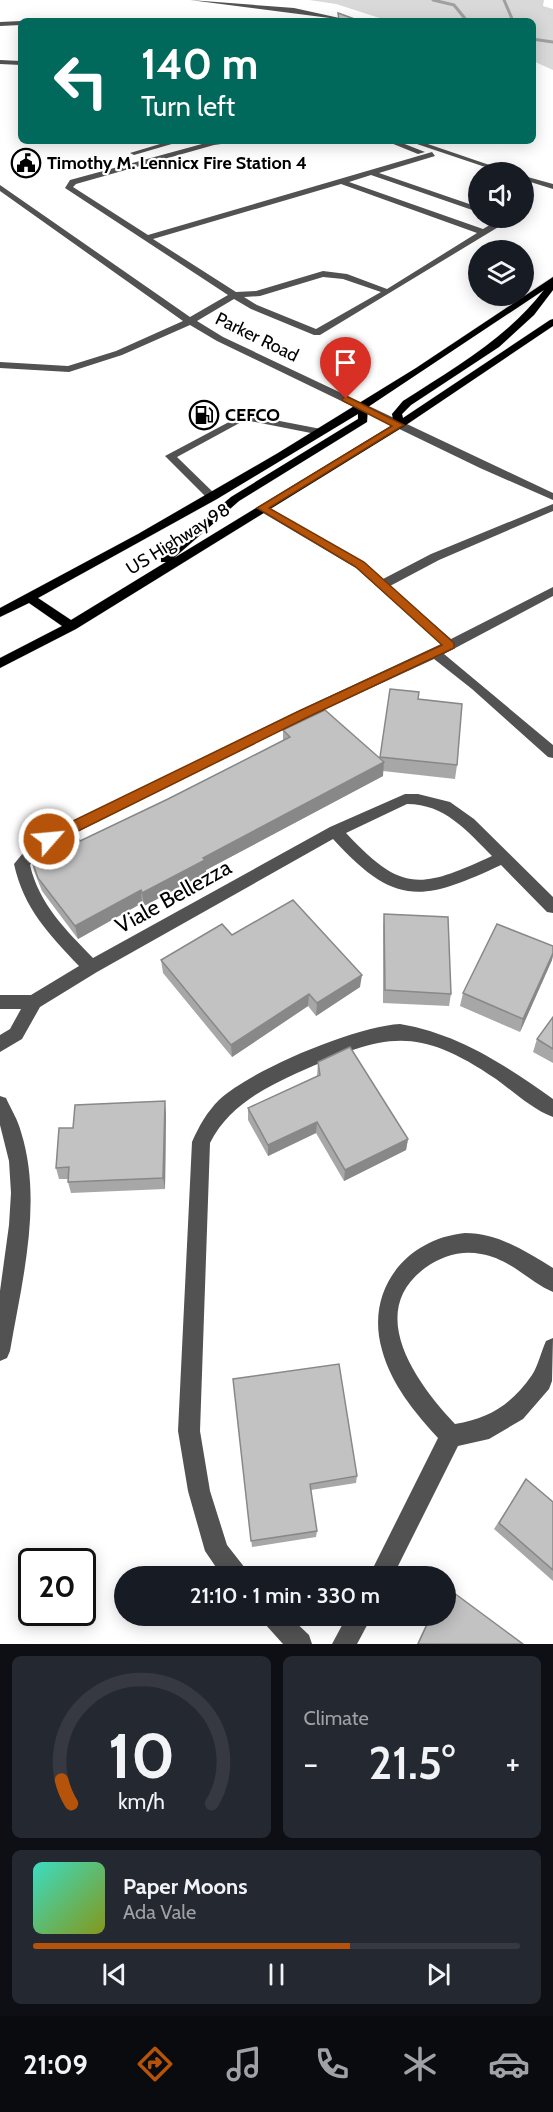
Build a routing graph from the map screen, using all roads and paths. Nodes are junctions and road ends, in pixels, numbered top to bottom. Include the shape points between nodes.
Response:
1 (193, 0) edge
2 (335, 18) edge
3 (18, 23) edge
4 (0, 24) edge
5 (0, 62) edge
6 (18, 63) edge
7 (167, 144) edge
8 (210, 144) edge
9 (399, 144) edge
10 (421, 144) edge
11 (440, 150) junction
12 (134, 153) dead end
13 (431, 155) junction
14 (476, 162) edge
15 (468, 167) edge
16 (371, 172) junction
17 (340, 181) junction
18 (534, 181) edge
19 (0, 187) edge
20 (553, 187) edge
21 (534, 189) edge
22 (553, 195) edge
23 (468, 206) edge
24 (490, 228) edge
25 (483, 232) junction
26 (147, 238) junction
27 (553, 282) edge
28 (388, 292) junction
29 (234, 295) junction
30 (190, 321) junction
31 (553, 322) edge
32 (0, 365) edge
33 (363, 407) junction
34 (399, 425) junction
35 (321, 432) junction
36 (211, 496) junction
37 (553, 497) edge
38 (553, 507) edge
39 (262, 508) junction
40 (382, 585) junction
41 (128, 590) junction
42 (553, 591) edge
43 (30, 597) junction
44 (0, 613) edge
45 (71, 626) junction
46 (450, 645) junction
47 (435, 653) junction
48 (0, 664) edge
49 (553, 753) edge
50 (335, 831) junction
51 (502, 858) junction
52 (553, 907) edge
53 (91, 967) junction
54 (0, 1002) edge
55 (34, 1002) junction
56 (0, 1044) edge
57 (0, 1104) edge
58 (553, 1109) edge
59 (553, 1279) edge
60 (553, 1348) edge
61 (0, 1352) edge
62 (452, 1436) junction
63 (229, 1566) edge
64 (386, 1566) edge
65 (283, 1626) edge
66 (354, 1626) edge
67 (300, 1644) edge
68 (344, 1644) edge

1 - 2 street
3 - 4 street
5 - 6 street
7 - 12 street
8 - 26 street via 73,182 69,188
9 - 13 street
10 - 11 street
11 - 13 street
11 - 14 street
13 - 15 street
13 - 16 street
16 - 17 street
16 - 23 street
17 - 25 street
17 - 26 street
18 - 20 street
19 - 30 street, Parker Road
21 - 22 street
24 - 25 street
25 - 28 street
26 - 29 street
27 - 33 main road, US Highway 98
27 - 34 main road via 531,313 496,345 407,403 397,414
28 - 29 street via 344,276 323,274 257,294
28 - 29 street via 317,333
29 - 30 street
30 - 32 street via 119,353 69,369
30 - 33 street, Parker Road
31 - 34 main road, US Highway 98
33 - 34 street, Parker Road
33 - 35 main road, US Highway 98
33 - 41 main road via 363,420 235,499
34 - 37 street, Parker Road
34 - 39 main road, US Highway 98
35 - 36 main road, US Highway 98
35 - 36 street via 244,417 170,456
36 - 43 main road, US Highway 98
38 - 40 street via 435,557
39 - 40 street via 360,565
39 - 41 main road, US Highway 98
40 - 46 street
41 - 45 main road, US Highway 98
42 - 46 street
43 - 44 main road, US Highway 98
43 - 45 main road
45 - 48 main road, US Highway 98
46 - 47 street
47 - 49 street
47 - 53 street via 38,845 22,864 27,887 51,924
50 - 51 street via 379,875 403,886 440,885
50 - 51 street, Viale Bellezza via 390,804 418,799 445,806 469,823
50 - 53 street, Viale Bellezza
51 - 52 street, Viale Bellezza
53 - 55 street, Viale Bellezza
54 - 55 street
55 - 56 street, Viale Bellezza via 16,1034
57 - 61 street via 9,1119 18,1155 21,1213
58 - 63 street via 477,1056 399,1032 363,1038 273,1075 225,1104 209,1123 201,1142 189,1431 199,1491 217,1551
59 - 62 street via 506,1252 474,1243 443,1246 403,1273 389,1302 386,1333 403,1374 427,1411
60 - 62 street via 541,1381 514,1411 481,1431
62 - 64 street
65 - 67 street
66 - 68 street

